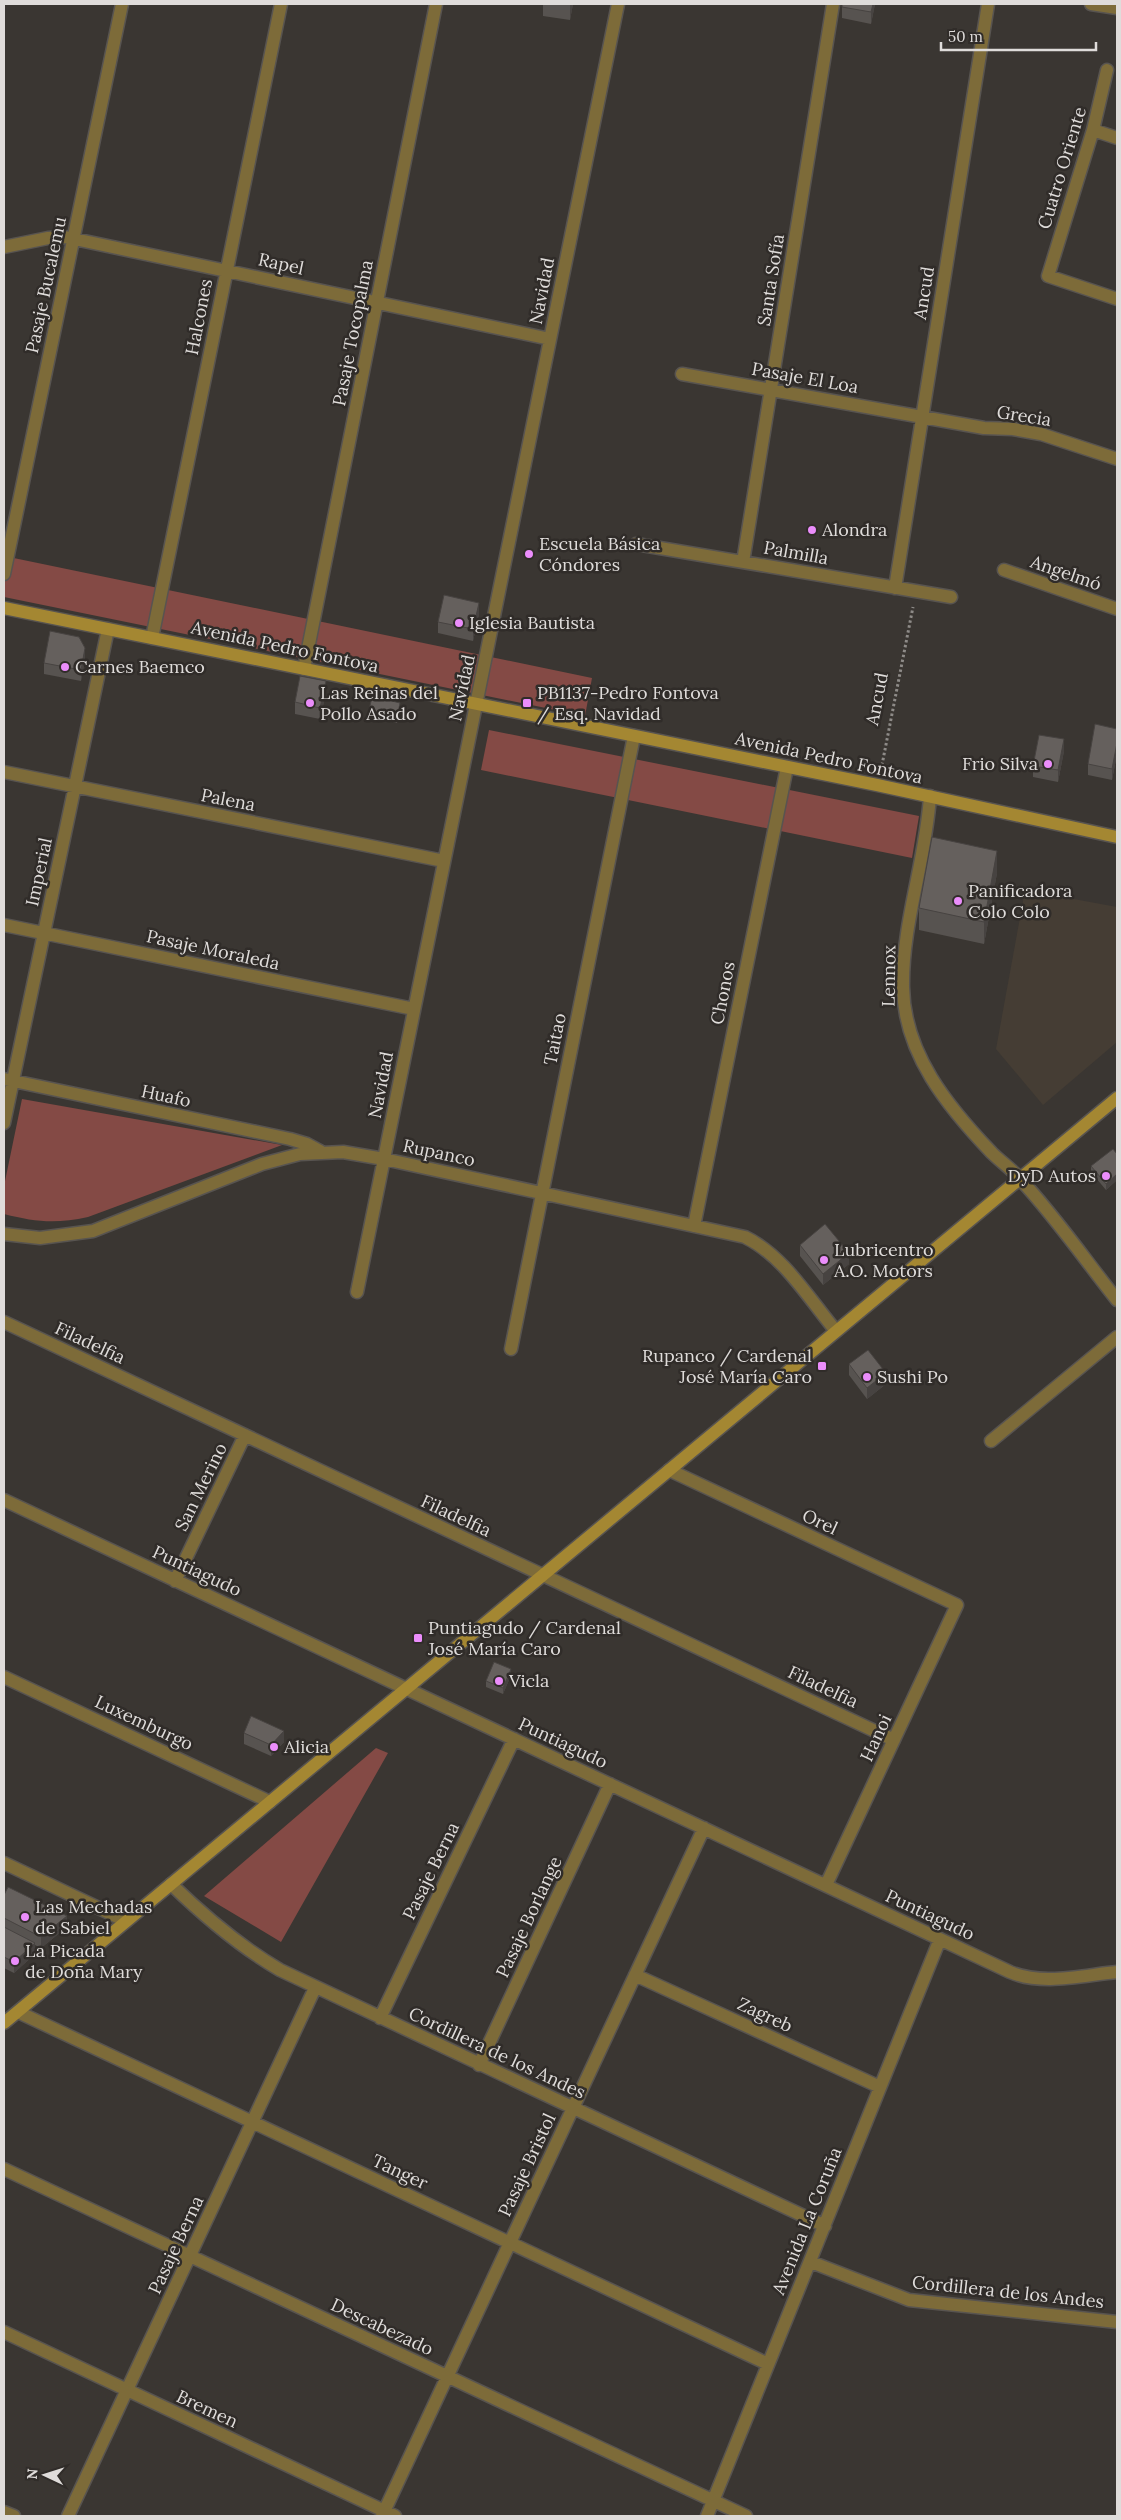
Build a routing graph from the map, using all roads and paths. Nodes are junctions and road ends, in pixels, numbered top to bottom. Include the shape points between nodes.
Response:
1 (122, 4) edge
2 (281, 4) edge
3 (436, 4) edge
4 (618, 4) edge
5 (833, 4) edge
6 (988, 4) edge
7 (1091, 4) edge
8 (1117, 8) edge
9 (1107, 70) dead end
10 (1093, 130) junction
11 (1117, 138) edge
12 (73, 238) junction
13 (4, 247) edge
14 (226, 270) junction
15 (1117, 299) edge
16 (377, 302) junction
17 (550, 339) junction
18 (682, 374) dead end
19 (771, 390) junction
20 (922, 417) junction
21 (1117, 459) edge
22 (636, 544) dead end
23 (743, 562) junction
24 (1004, 570) dead end
25 (4, 574) edge
26 (895, 588) junction
27 (916, 591) junction
28 (950, 597) dead end
29 (4, 608) edge
30 (1117, 609) edge
31 (108, 629) junction
32 (152, 638) junction
33 (304, 669) junction
34 (476, 704) junction
35 (634, 736) junction
36 (787, 767) junction
37 (4, 772) edge
38 (878, 785) junction
39 (75, 787) junction
40 (930, 796) junction
41 (1117, 837) edge
42 (444, 861) junction
43 (4, 924) edge
44 (44, 933) junction
45 (414, 1009) junction
46 (8, 1080) edge
47 (1117, 1098) edge
48 (4, 1123) edge
49 (320, 1152) junction
50 (384, 1159) junction
51 (1020, 1178) junction
52 (542, 1193) junction
53 (694, 1226) junction
54 (4, 1234) edge
55 (357, 1292) dead end
56 (1117, 1300) edge
57 (4, 1322) edge
58 (836, 1331) junction
59 (1117, 1338) edge
60 (511, 1349) dead end
61 (245, 1435) junction
62 (990, 1441) dead end
63 (669, 1470) junction
64 (4, 1500) edge
65 (543, 1575) junction
66 (175, 1581) junction
67 (957, 1605) joint
68 (4, 1677) edge
69 (406, 1689) junction
70 (514, 1739) junction
71 (894, 1740) junction
72 (610, 1784) junction
73 (270, 1802) junction
74 (704, 1828) junction
75 (4, 1863) edge
76 (171, 1884) junction
77 (826, 1885) junction
78 (126, 1921) junction
79 (940, 1939) junction
80 (1117, 1972) edge
81 (636, 1975) junction
82 (315, 1988) junction
83 (18, 2012) junction
84 (380, 2018) junction
85 (4, 2023) edge
86 (479, 2064) junction
87 (880, 2087) junction
88 (573, 2108) junction
89 (252, 2122) junction
90 (4, 2169) edge
91 (825, 2226) junction
92 (510, 2243) junction
93 (190, 2256) junction
94 (811, 2262) junction
95 (1117, 2322) edge
96 (4, 2332) edge
97 (768, 2364) junction
98 (448, 2377) junction
99 (127, 2390) junction
100 (713, 2501) junction
101 (4, 2512) edge
102 (387, 2515) edge
103 (14, 2516) edge
104 (68, 2516) edge
105 (707, 2516) edge
106 (746, 2516) edge

1 - 12 street, Pasaje Bucalemu
2 - 14 street, Halcones
3 - 16 street, Pasaje Tocopalma
4 - 17 street, Navidad
5 - 19 street, Santa Sofía
6 - 20 street, Ancud
7 - 8 street
9 - 10 street, Cuatro Oriente
10 - 11 street
10 - 15 street, Cuatro Oriente via 1048,276
12 - 13 street, Rapel via 48,238
12 - 14 street, Rapel
12 - 25 street, Pasaje Bucalemu
14 - 16 street, Rapel
14 - 32 street, Halcones
16 - 17 street, Rapel
16 - 33 street, Pasaje Tocopalma
17 - 34 street, Navidad
18 - 19 street, Pasaje El Loa
19 - 20 street, Pasaje El Loa
19 - 23 street, Santa Sofía
20 - 21 street, Grecia via 1034,433
20 - 26 street, Ancud
22 - 23 street, Palmilla
23 - 26 street, Palmilla
24 - 30 street, Angelmó
26 - 27 street, Palmilla
27 - 28 street, Palmilla
27 - 38 path, Ancud
29 - 31 main road, Avenida Pedro Fontova
31 - 32 main road, Avenida Pedro Fontova
31 - 39 street, Imperial
32 - 33 main road, Avenida Pedro Fontova
33 - 34 main road, Avenida Pedro Fontova
34 - 35 main road, Avenida Pedro Fontova
34 - 42 street, Navidad
35 - 36 main road, Avenida Pedro Fontova
35 - 52 street, Taitao
36 - 38 main road, Avenida Pedro Fontova
36 - 53 street, Chonos
37 - 39 street, Palena
38 - 40 main road, Avenida Pedro Fontova
39 - 42 street, Palena
39 - 44 street, Imperial
40 - 41 main road, Avenida Pedro Fontova
40 - 51 street, Lennox via 928,826 906,941 905,1012 912,1040 945,1099 993,1154
42 - 45 street, Navidad
43 - 44 street, Pasaje Moraleda
44 - 45 street, Pasaje Moraleda
44 - 46 street, Imperial
45 - 50 street, Navidad
46 - 48 street, Imperial
46 - 49 street, Huafo via 290,1139
47 - 51 main road
49 - 50 street, Rupanco via 343,1152
49 - 54 street, Rupanco via 262,1164 93,1231 40,1238
50 - 52 street, Rupanco
50 - 55 street, Navidad
51 - 56 street, Lennox
51 - 58 main road
52 - 53 street, Rupanco
52 - 60 street, Taitao
53 - 58 street, Rupanco via 745,1237 768,1251
57 - 61 street, Filadelfia
58 - 63 main road
59 - 62 street
61 - 65 street, Filadelfia
61 - 66 street, San Merino
63 - 65 main road
63 - 67 street, Orel
64 - 66 street, Puntiagudo
65 - 69 main road
65 - 71 street, Filadelfia
66 - 69 street, Puntiagudo
67 - 71 street, Hanoi
68 - 73 street, Luxemburgo
69 - 70 street, Puntiagudo
69 - 73 main road
70 - 72 street, Puntiagudo
70 - 84 street, Pasaje Berna
71 - 77 street, Hanoi
72 - 74 street, Puntiagudo
72 - 86 street, Pasaje Borlange
73 - 76 main road
74 - 77 street, Puntiagudo
74 - 81 street, Pasaje Bristol
75 - 78 street
76 - 78 main road
76 - 82 street, Cordillera de los Andes via 248,1951
77 - 79 street, Puntiagudo
78 - 83 main road
79 - 80 street, Puntiagudo via 1026,1977
79 - 87 street, Avenida La Coruña
81 - 87 street, Zagreb
81 - 88 street, Pasaje Bristol
82 - 84 street, Cordillera de los Andes
82 - 89 street, Pasaje Berna
83 - 85 main road
83 - 89 street, Tanger
84 - 86 street, Cordillera de los Andes
86 - 88 street, Cordillera de los Andes
87 - 91 street, Avenida La Coruña
88 - 91 street, Cordillera de los Andes
88 - 92 street, Pasaje Bristol
89 - 92 street, Tanger
89 - 93 street, Pasaje Berna
90 - 93 street, Descabezado
91 - 94 street, Avenida La Coruña
92 - 97 street, Tanger
92 - 98 street, Pasaje Bristol
93 - 98 street, Descabezado
93 - 99 street, Pasaje Berna
94 - 95 street, Cordillera de los Andes via 909,2300
94 - 97 street, Avenida La Coruña
96 - 99 street, Bremen
97 - 100 street, Avenida La Coruña
98 - 100 street, Descabezado
98 - 102 street, Pasaje Bristol
99 - 102 street, Bremen
99 - 104 street, Pasaje Berna
100 - 105 street, Avenida La Coruña
100 - 106 street, Descabezado
101 - 103 street

